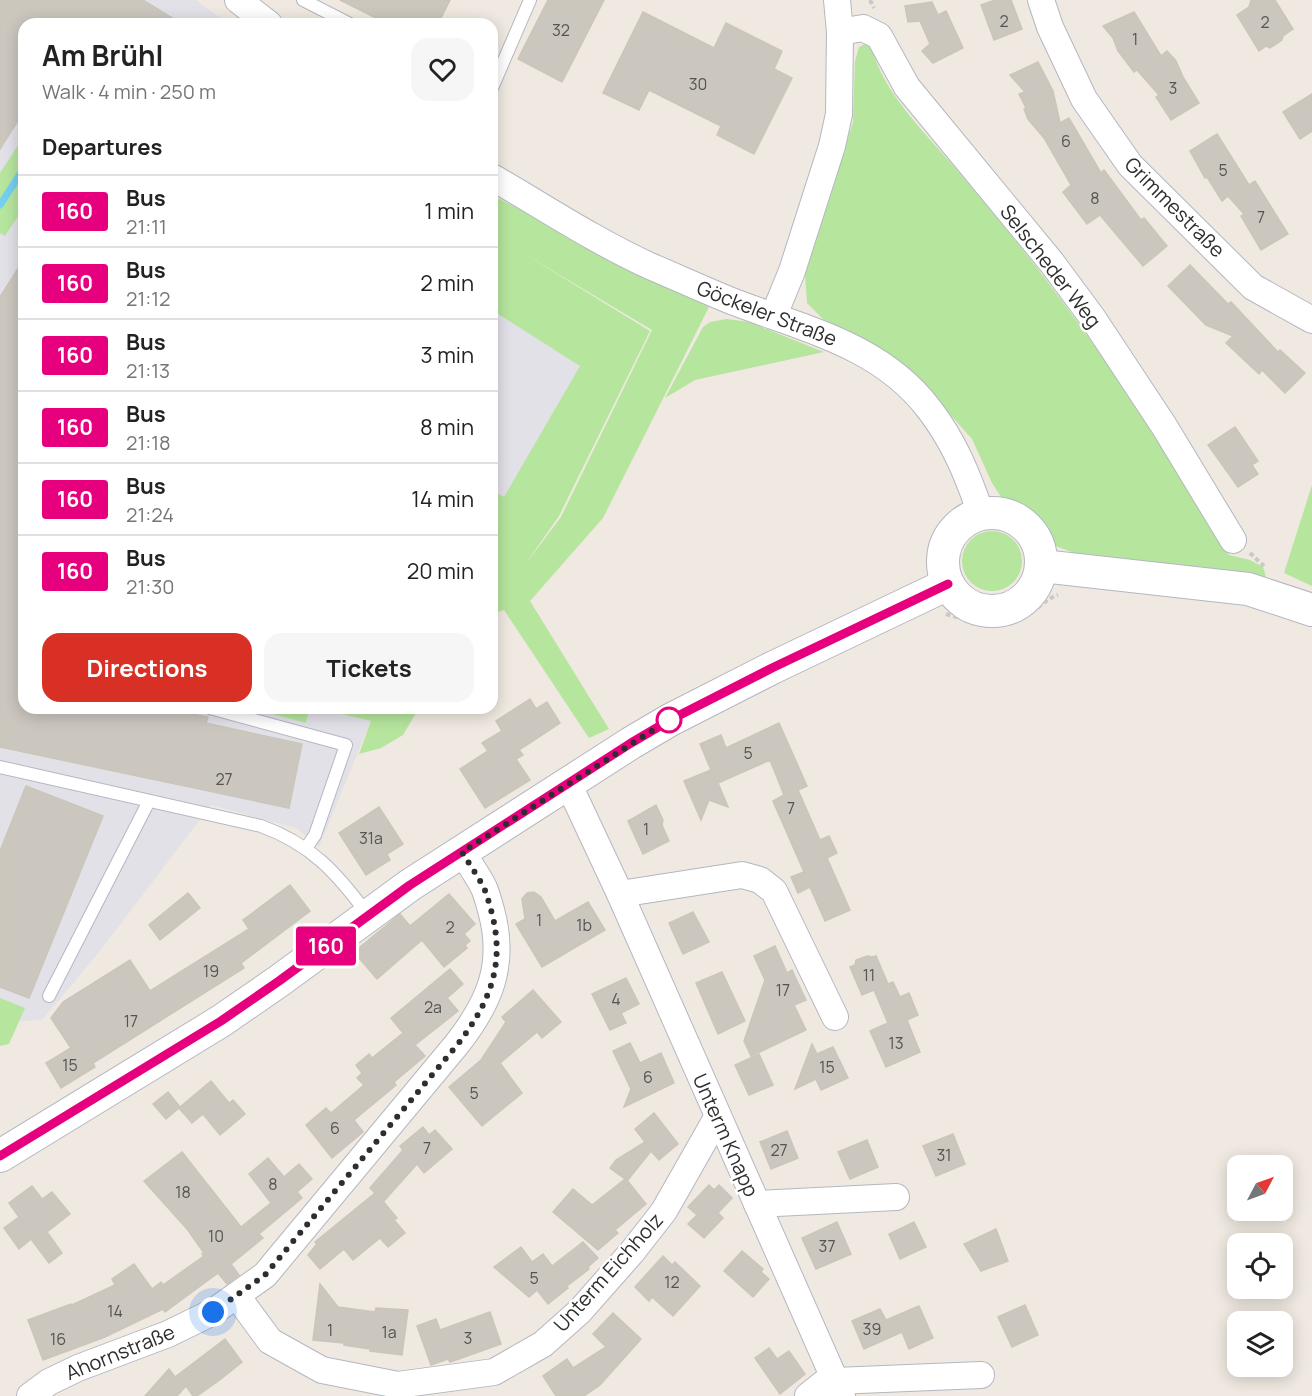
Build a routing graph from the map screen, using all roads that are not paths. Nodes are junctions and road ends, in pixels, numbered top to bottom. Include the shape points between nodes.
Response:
1 (238, 0) edge
2 (303, 0) edge
3 (530, 0) edge
4 (837, 0) edge
5 (1041, 0) edge
6 (261, 18) edge
7 (338, 18) edge
8 (840, 32) junction
9 (498, 74) edge
10 (498, 180) edge
11 (774, 315) junction
12 (1312, 320) edge
13 (981, 514) junction
14 (1233, 540) dead end
15 (1042, 566) junction
16 (948, 584) junction
17 (1312, 610) edge
18 (232, 714) edge
19 (0, 767) edge
20 (568, 783) junction
21 (149, 801) junction
22 (306, 848) junction
23 (462, 852) junction
24 (620, 894) junction
25 (368, 915) junction
26 (49, 996) dead end
27 (835, 1017) dead end
28 (718, 1116) junction
29 (0, 1156) edge
30 (896, 1197) dead end
31 (757, 1204) junction
32 (237, 1296) junction
33 (981, 1375) dead end
34 (836, 1384) edge
35 (30, 1396) edge
36 (808, 1396) edge

1 - 6 street
2 - 7 lane
3 - 9 lane
4 - 8 street
5 - 12 street, Grimmestraße via 1084,99 1130,165 1253,286
8 - 11 street via 839,114 832,146
8 - 14 street, Selscheder Weg via 863,28 879,36 907,87 1052,262 1092,317
10 - 11 street, Göckeler Straße via 648,265
11 - 13 street, Göckeler Straße via 832,337 869,356 899,379 928,407 951,440
13 - 15 street via 1000,513 1022,523 1041,550
13 - 16 street via 959,525 944,549
15 - 16 street via 1029,596 1006,610 979,610 958,598
15 - 17 street via 1248,589
16 - 20 street via 670,720
18 - 22 lane via 346,745 315,835
19 - 21 lane
20 - 23 street
20 - 24 street, Unterm Knapp
21 - 22 lane via 261,826
21 - 26 lane
22 - 25 lane via 344,883
23 - 25 street
23 - 32 street, Ahornstraße via 484,888 496,928 498,955 481,1010 458,1044 265,1275
24 - 27 street via 742,875 759,880 774,891
24 - 28 street, Unterm Knapp
25 - 29 street via 221,1021
28 - 31 street, Unterm Knapp
28 - 32 street, Unterm Eichholz via 664,1211 625,1260 580,1311 543,1344 494,1372 398,1385 322,1371 270,1341
30 - 31 street
31 - 34 street, Unterm Knapp
32 - 35 street, Ahornstraße via 168,1334 49,1382
33 - 34 street
34 - 36 street

